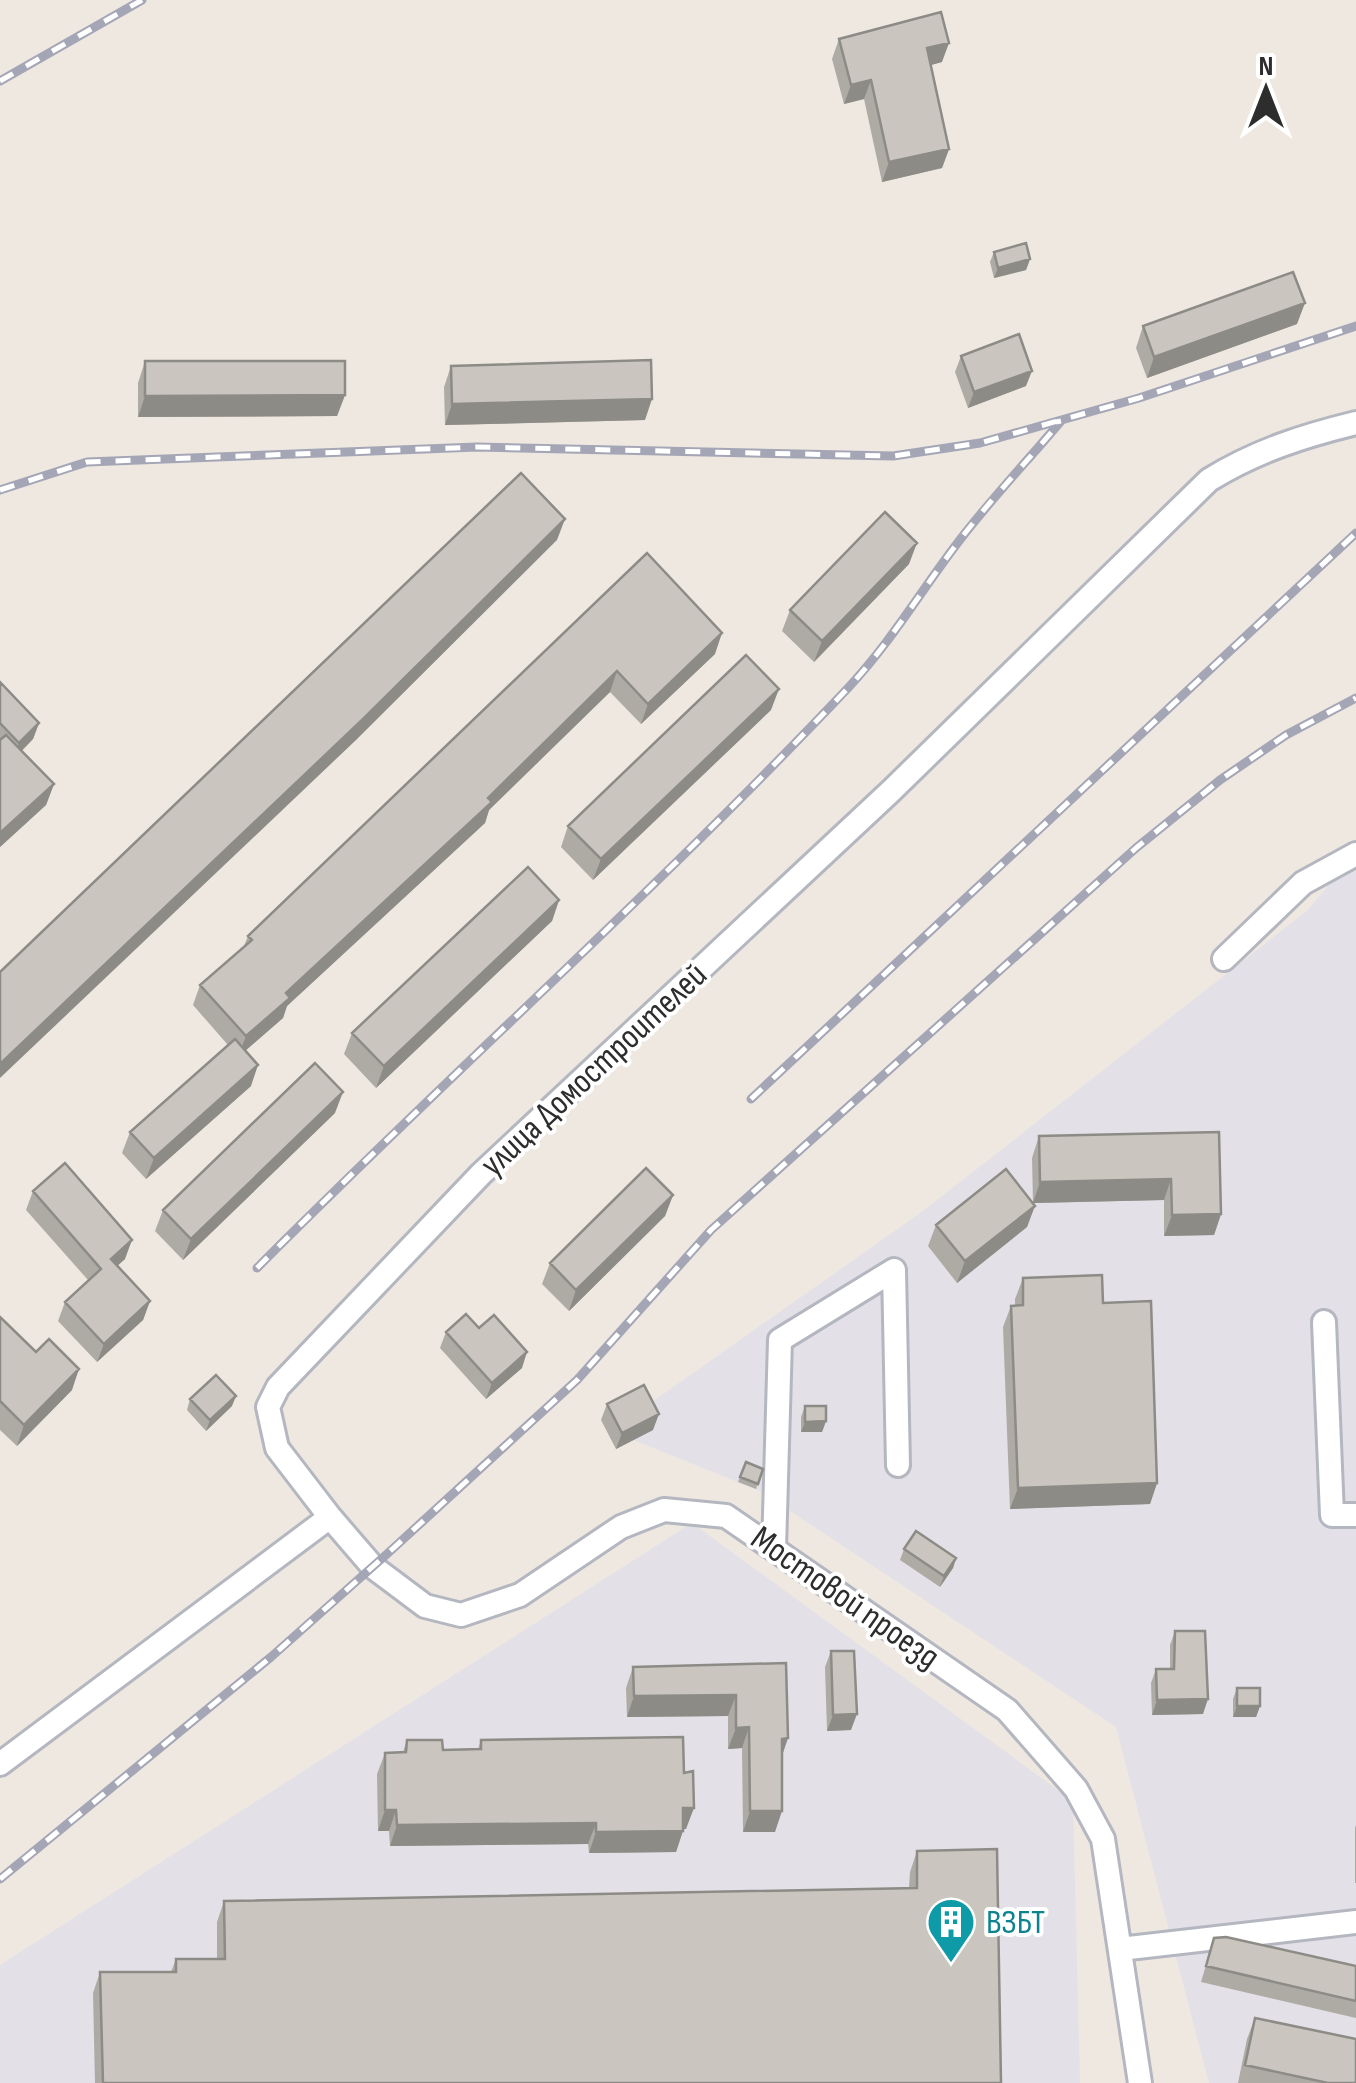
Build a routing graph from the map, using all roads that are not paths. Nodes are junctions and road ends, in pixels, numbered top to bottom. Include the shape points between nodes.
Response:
1 (1356, 423) edge
2 (1356, 854) edge
3 (1224, 960) dead end
4 (1324, 1322) dead end
5 (898, 1465) dead end
6 (1356, 1514) edge
7 (330, 1517) junction
8 (774, 1549) junction
9 (0, 1764) edge
10 (1356, 1922) edge
11 (1120, 1949) junction
12 (1140, 2083) edge

1 - 7 street, улица Домостроителей via 1293,439 1209,480 892,791 482,1174 278,1387 268,1407 273,1437
2 - 3 street via 1303,883
4 - 6 street via 1332,1515
5 - 8 street via 894,1270 780,1340
7 - 8 street, Мостовой проезд via 372,1567 426,1606 461,1615 520,1595 621,1527 664,1510 726,1516
7 - 9 street
8 - 11 street, Мостовой проезд via 1007,1710 1039,1742 1076,1789 1103,1840
10 - 11 street
11 - 12 street, Мостовой проезд

